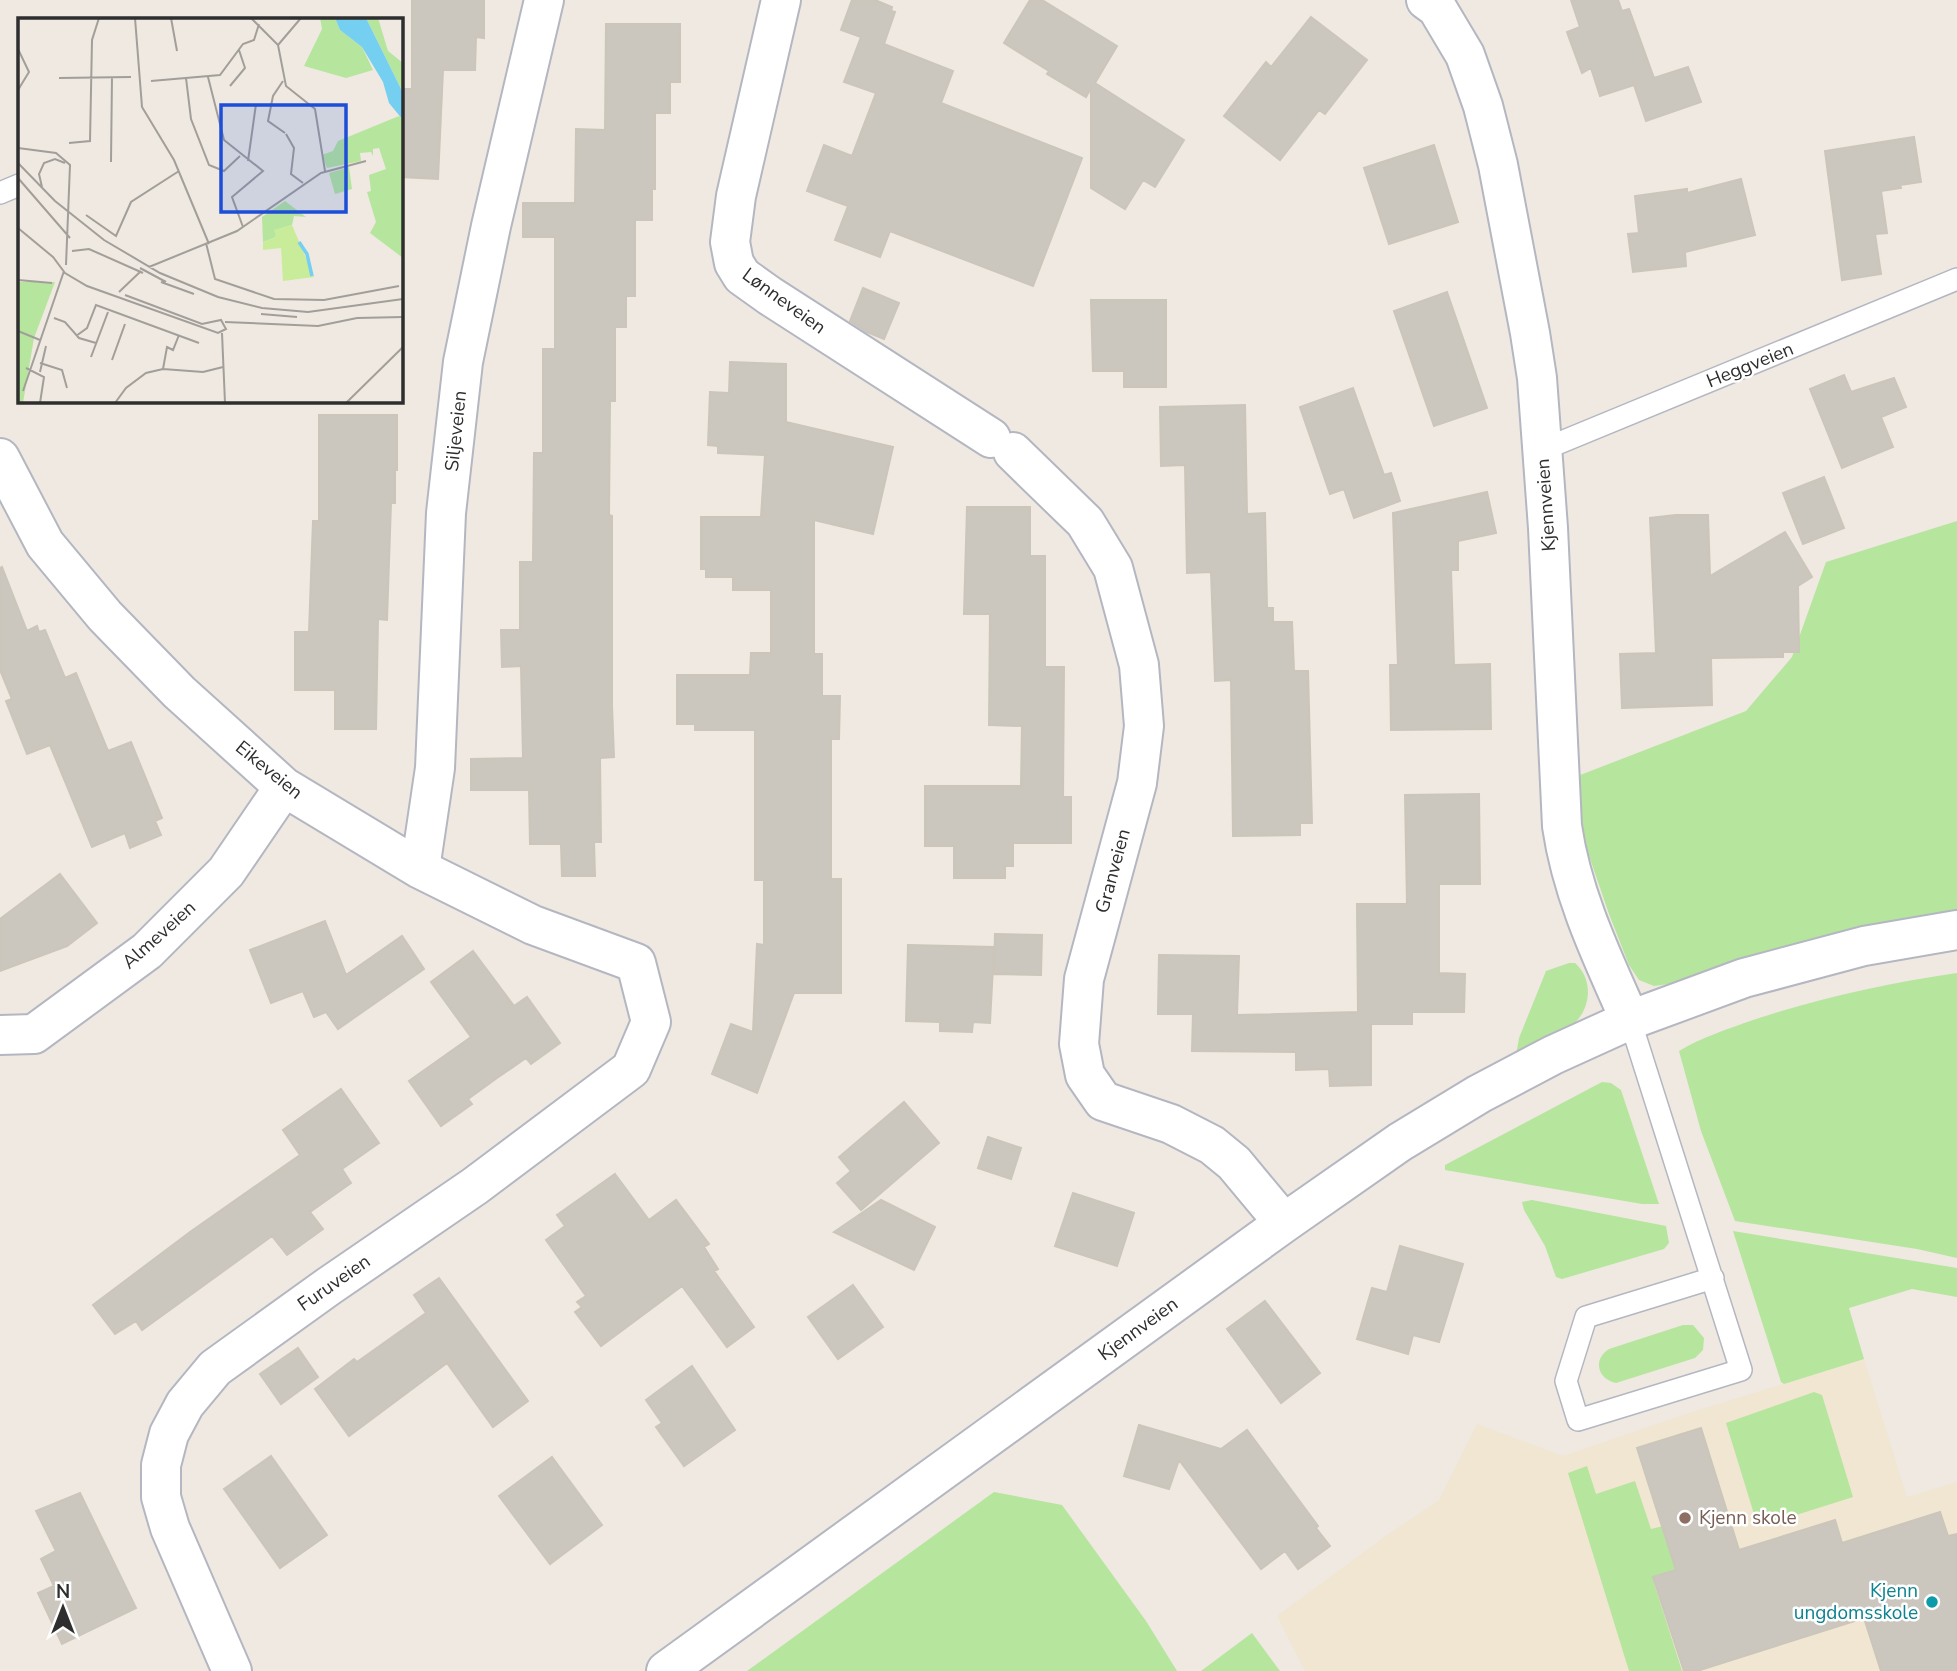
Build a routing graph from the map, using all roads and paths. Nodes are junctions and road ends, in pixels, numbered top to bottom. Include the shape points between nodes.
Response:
1 (544, 0) edge
2 (781, 0) edge
3 (1426, 0) edge
4 (18, 185) edge
5 (0, 193) edge
6 (1957, 279) edge
7 (1002, 445) joint
8 (1542, 450) junction
9 (0, 458) edge
10 (284, 787) junction
11 (420, 869) junction
12 (1957, 930) edge
13 (636, 963) joint
14 (1630, 1020) junction
15 (0, 1035) edge
16 (1284, 1223) junction
17 (1713, 1278) junction
18 (232, 1671) edge
19 (666, 1671) edge

1 - 11 street, Siljeveien via 463,362 446,513 435,768
2 - 7 street, Lønneveien via 736,196 730,242 734,263 742,276 770,296
3 - 8 street, Kjennveien via 1437,8 1465,55 1483,106 1530,333
4 - 5 lane
6 - 8 lane, Heggveien
7 - 16 street, Granveien via 1085,522 1113,568 1139,665 1144,726 1137,783 1084,979 1079,1044 1085,1075 1102,1101 1171,1124 1212,1145 1234,1163
8 - 14 street, Kjennveien via 1565,848 1576,892
9 - 10 street, Eikeveien via 45,544 105,616 179,692
10 - 11 street, Eikeveien
10 - 15 street, Almeveien via 226,872 147,951 34,1034
11 - 13 street, Eikeveien via 533,925
12 - 14 street, Kjennveien via 1864,946 1744,978
13 - 18 street, Furuveien via 651,1022 631,1069 475,1186 215,1368 185,1404 169,1434 161,1465 161,1497
14 - 16 street, Kjennveien via 1469,1100
14 - 17 lane
16 - 19 street, Kjennveien
17 - 17 lane via 1586,1317 1566,1381 1578,1420 1741,1370

